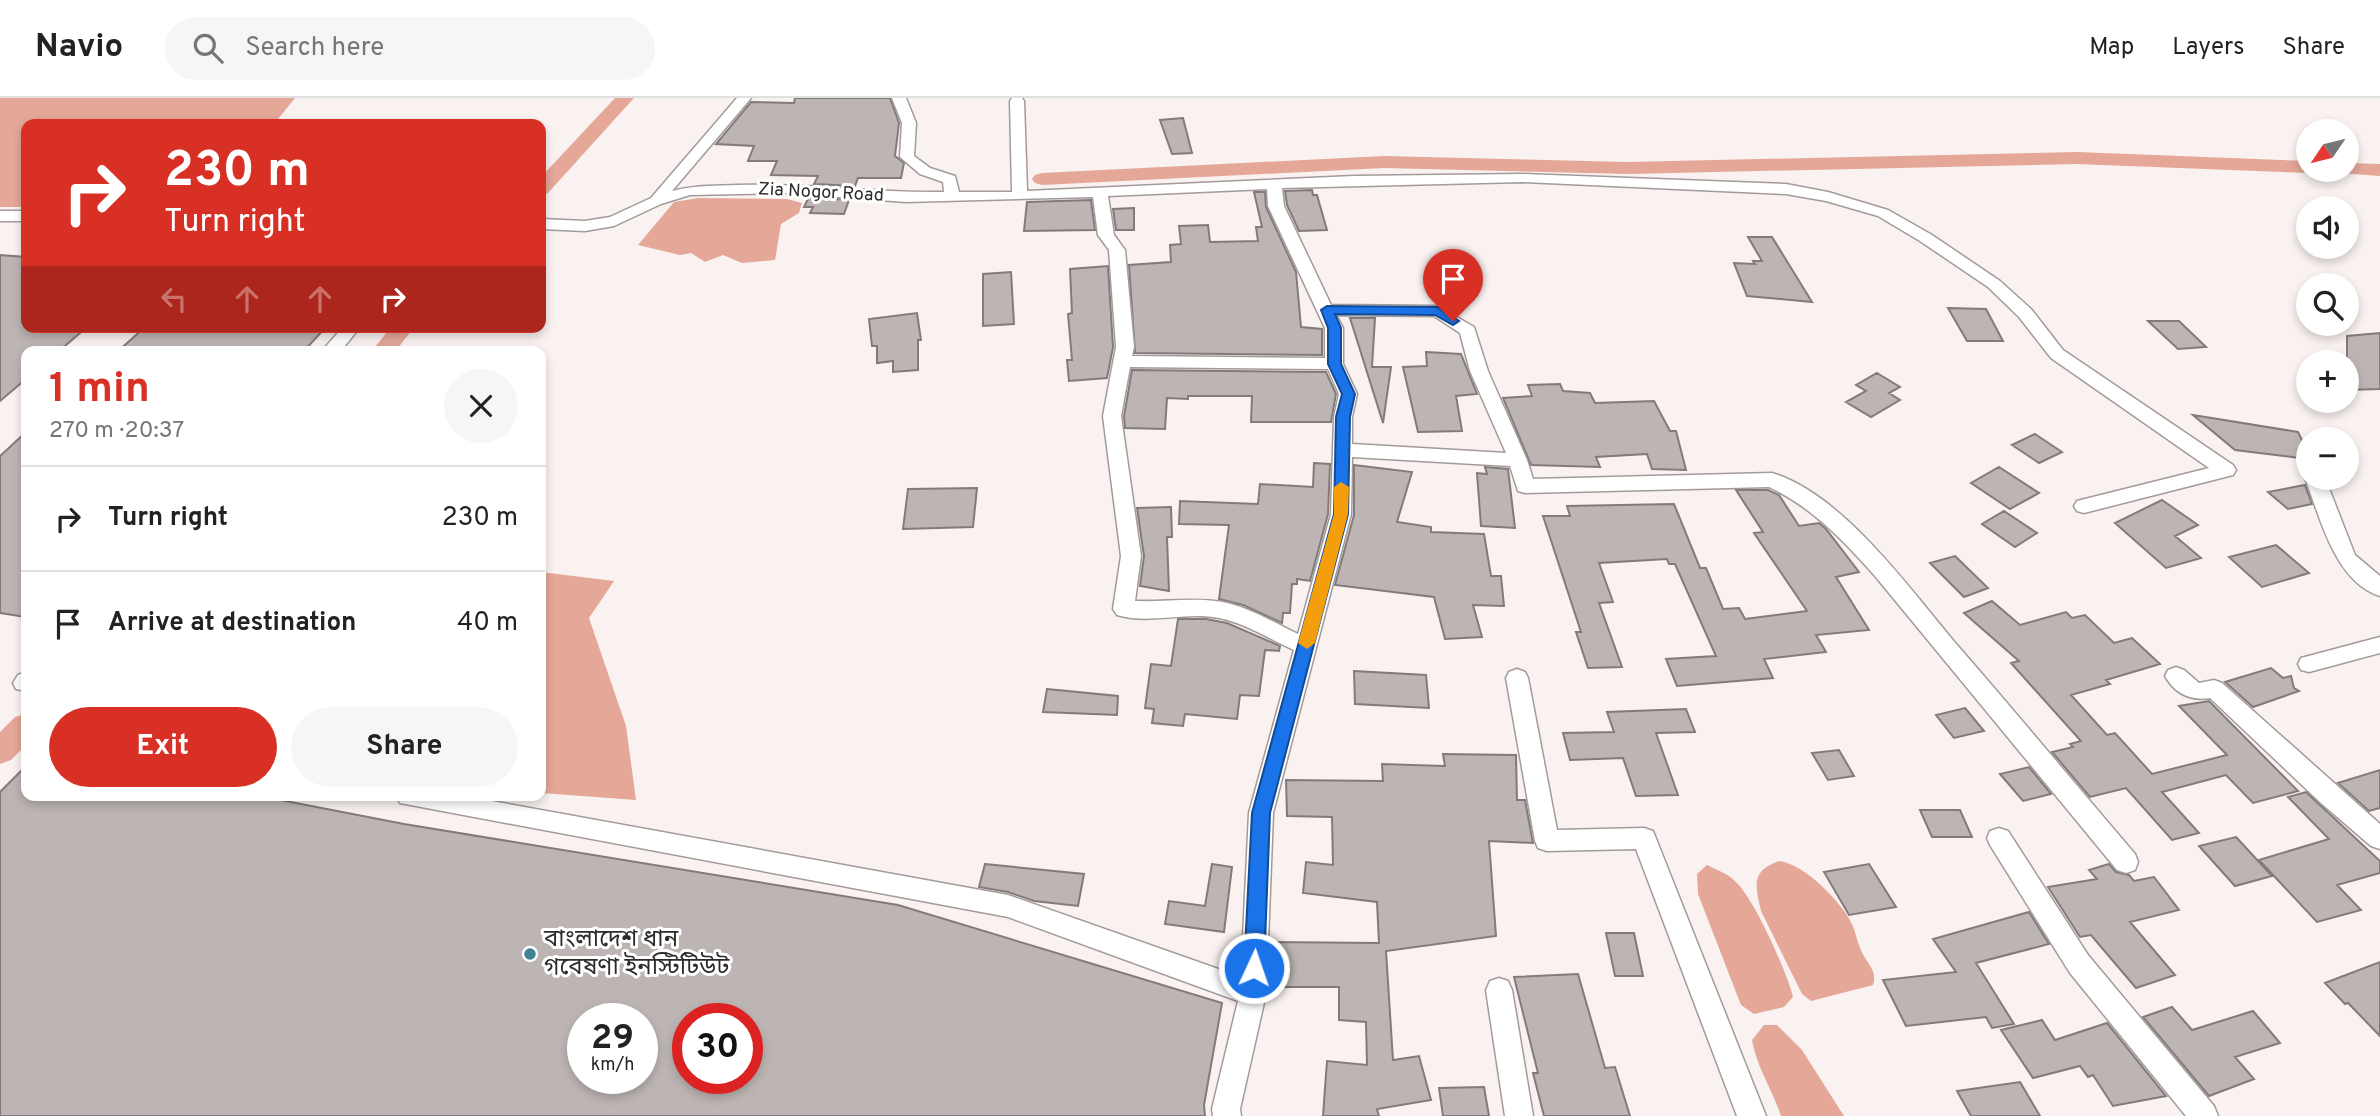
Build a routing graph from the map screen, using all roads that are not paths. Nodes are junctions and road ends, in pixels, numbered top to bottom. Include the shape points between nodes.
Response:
1 (744, 98) edge
2 (899, 98) edge
3 (1017, 101) dead end
4 (1274, 183) junction
5 (1100, 191) junction
6 (1020, 196) junction
7 (952, 197) junction
8 (656, 201) junction
9 (0, 216) edge
10 (21, 216) edge
11 (546, 224) edge
12 (1327, 310) junction
13 (1122, 360) junction
14 (1334, 364) junction
15 (1342, 450) junction
16 (1518, 460) junction
17 (2320, 490) edge
18 (2084, 506) dead end
19 (2380, 588) edge
20 (2380, 645) edge
21 (1306, 646) junction
22 (2309, 664) dead end
23 (2176, 676) dead end
24 (1517, 678) dead end
25 (435, 801) edge
26 (1999, 838) dead end
27 (2380, 839) edge
28 (2126, 862) dead end
29 (1499, 990) dead end
30 (1253, 994) junction
31 (1227, 1116) edge
32 (1519, 1116) edge
33 (1752, 1116) edge
34 (2204, 1116) edge

1 - 8 street
2 - 7 street via 909,123 907,157 925,171 950,179
3 - 6 street
4 - 5 street, Zia Nogor Road
4 - 12 street via 1276,206
4 - 18 street, Zia Nogor Road via 1522,178 1688,184 1786,189 1884,213 1994,284 2025,313 2057,354 2226,470
5 - 6 street, Zia Nogor Road
5 - 13 street via 1106,235 1116,250 1125,347
6 - 7 street, Zia Nogor Road
7 - 8 street, Zia Nogor Road via 785,188 689,191
8 - 11 street, Zia Nogor Road via 614,221 585,226
9 - 10 street
12 - 14 street via 1335,328
12 - 16 street via 1438,311 1468,331 1479,371
13 - 14 street
13 - 21 street via 1112,416 1131,556 1124,609 1223,610
14 - 15 street via 1348,394
15 - 16 street
15 - 21 street via 1341,514
16 - 28 street via 1525,486 1772,480 1794,488 1824,510 1898,590
17 - 19 street via 2346,559
20 - 22 street
21 - 30 street via 1261,813
23 - 27 street via 2194,692 2214,689
24 - 33 street via 1547,841 1644,838
25 - 30 street via 1008,906
26 - 34 street via 2079,964
29 - 32 street
30 - 31 street

